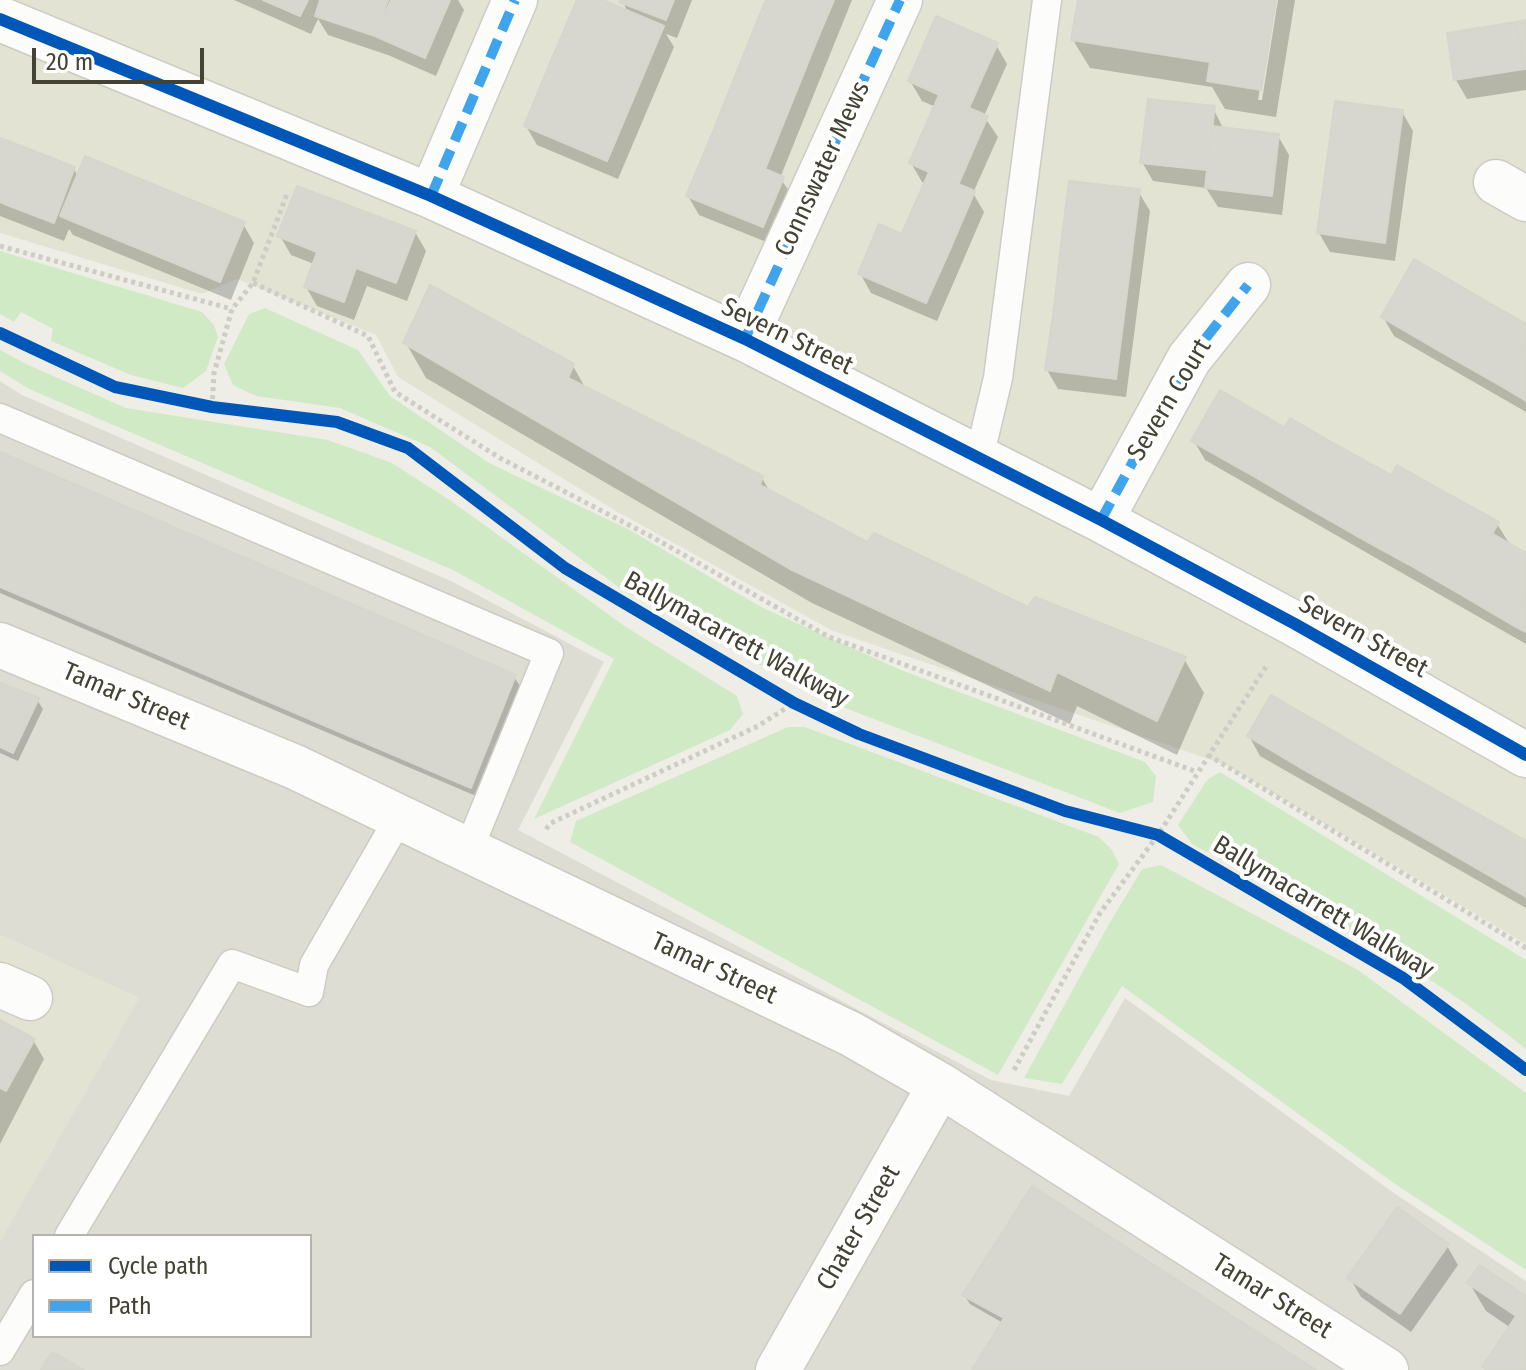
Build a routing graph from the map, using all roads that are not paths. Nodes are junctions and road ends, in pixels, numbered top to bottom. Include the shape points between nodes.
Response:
1 (515, 0) edge
2 (900, 0) edge
3 (1047, 0) edge
4 (0, 19) edge
5 (431, 196) junction
6 (1248, 285) dead end
7 (745, 339) junction
8 (0, 418) edge
9 (979, 458) junction
10 (1101, 520) junction
11 (0, 645) edge
12 (1526, 755) edge
13 (399, 818) junction
14 (468, 851) junction
15 (940, 1085) junction
16 (70, 1234) edge
17 (32, 1297) edge
18 (0, 1351) edge
19 (778, 1370) edge
20 (1386, 1370) edge

1 - 5 street
2 - 7 street, Connswater Mews
3 - 9 lane via 998,378
4 - 5 street, Severn Street
5 - 7 street, Severn Street
6 - 10 street, Severn Court via 1189,359
7 - 9 street, Severn Street
8 - 14 lane via 549,653
9 - 10 street, Severn Street
10 - 12 street, Severn Street
11 - 13 street, Tamar Street via 295,767
13 - 14 street, Tamar Street
13 - 16 lane via 314,965 309,992 232,964
14 - 15 street, Tamar Street via 851,1034
15 - 19 street, Chater Street
15 - 20 street, Tamar Street
17 - 18 lane

